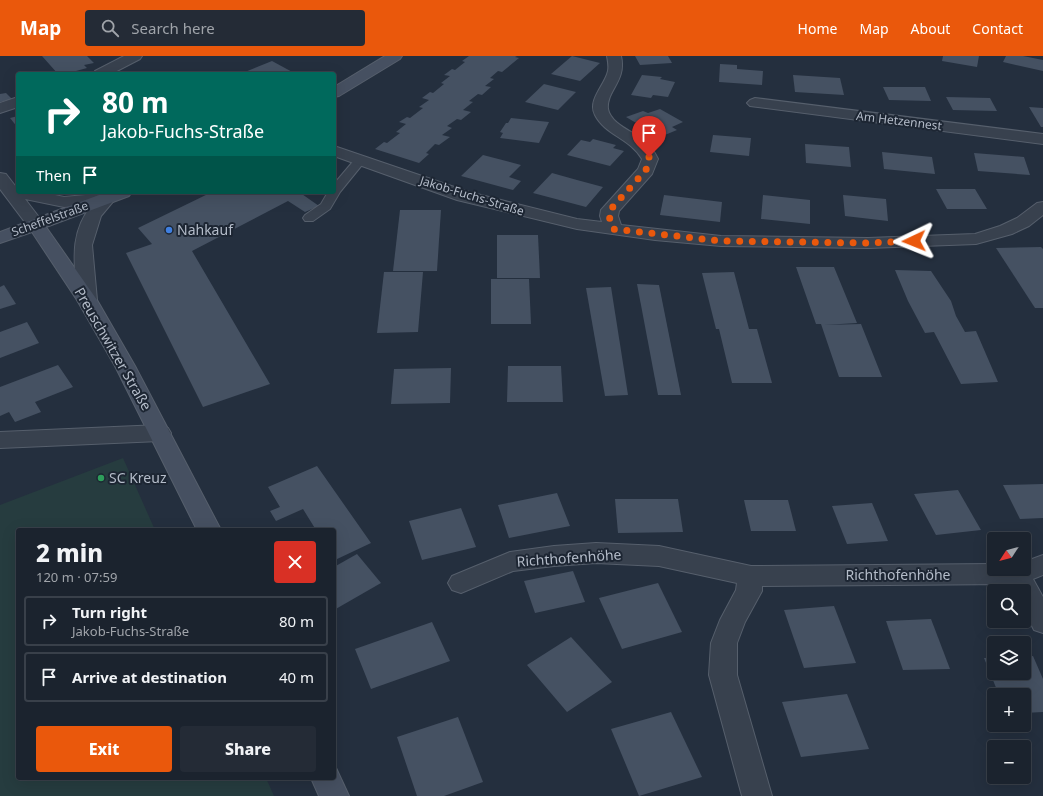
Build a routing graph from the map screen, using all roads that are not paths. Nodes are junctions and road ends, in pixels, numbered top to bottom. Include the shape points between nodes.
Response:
1 (135, 56) edge
2 (395, 56) edge
3 (614, 56) edge
4 (104, 72) edge
5 (336, 93) edge
6 (16, 103) edge
7 (755, 103) dead end
8 (0, 108) edge
9 (1043, 139) edge
10 (336, 152) edge
11 (360, 160) junction
12 (11, 188) edge
13 (336, 190) edge
14 (34, 194) edge
15 (333, 194) edge
16 (115, 195) edge
17 (1043, 208) edge
18 (309, 218) dead end
19 (1023, 222) junction
20 (1043, 223) edge
21 (36, 225) junction
22 (613, 229) junction
23 (0, 238) edge
24 (87, 300) junction
25 (160, 433) junction
26 (0, 440) edge
27 (208, 528) edge
28 (1043, 565) edge
29 (1031, 569) edge
30 (987, 574) edge
31 (751, 576) junction
32 (1019, 576) edge
33 (462, 583) dead end
34 (1043, 622) edge
35 (327, 780) edge
36 (334, 796) edge
37 (757, 796) edge

1 - 4 street
2 - 5 street
3 - 22 street via 617,67 601,100 602,114 610,123 640,144 650,159 646,170 610,210
6 - 8 street
7 - 9 street, Am Hetzennest
10 - 11 street, Jakob-Fuchs-Straße
11 - 13 lane
11 - 22 street, Jakob-Fuchs-Straße via 470,198 577,224
12 - 21 street, Preuschwitzer Straße
14 - 16 street via 64,202
15 - 18 lane via 326,206
16 - 21 street, Scheffelstraße
16 - 24 street via 93,215 83,245
17 - 19 street, Jakob-Fuchs-Straße
19 - 20 street
19 - 22 street, Jakob-Fuchs-Straße via 976,239 868,243 721,241
21 - 23 street, Scheffelstraße
21 - 24 street, Preuschwitzer Straße
24 - 25 street, Preuschwitzer Straße
25 - 26 street
25 - 27 street, Preuschwitzer Straße
28 - 29 street, Richthofenhöhe
30 - 31 street, Richthofenhöhe
31 - 33 street, Richthofenhöhe via 659,556 596,553 510,562
31 - 37 street via 749,591 724,643 723,675
32 - 34 street
35 - 36 street

